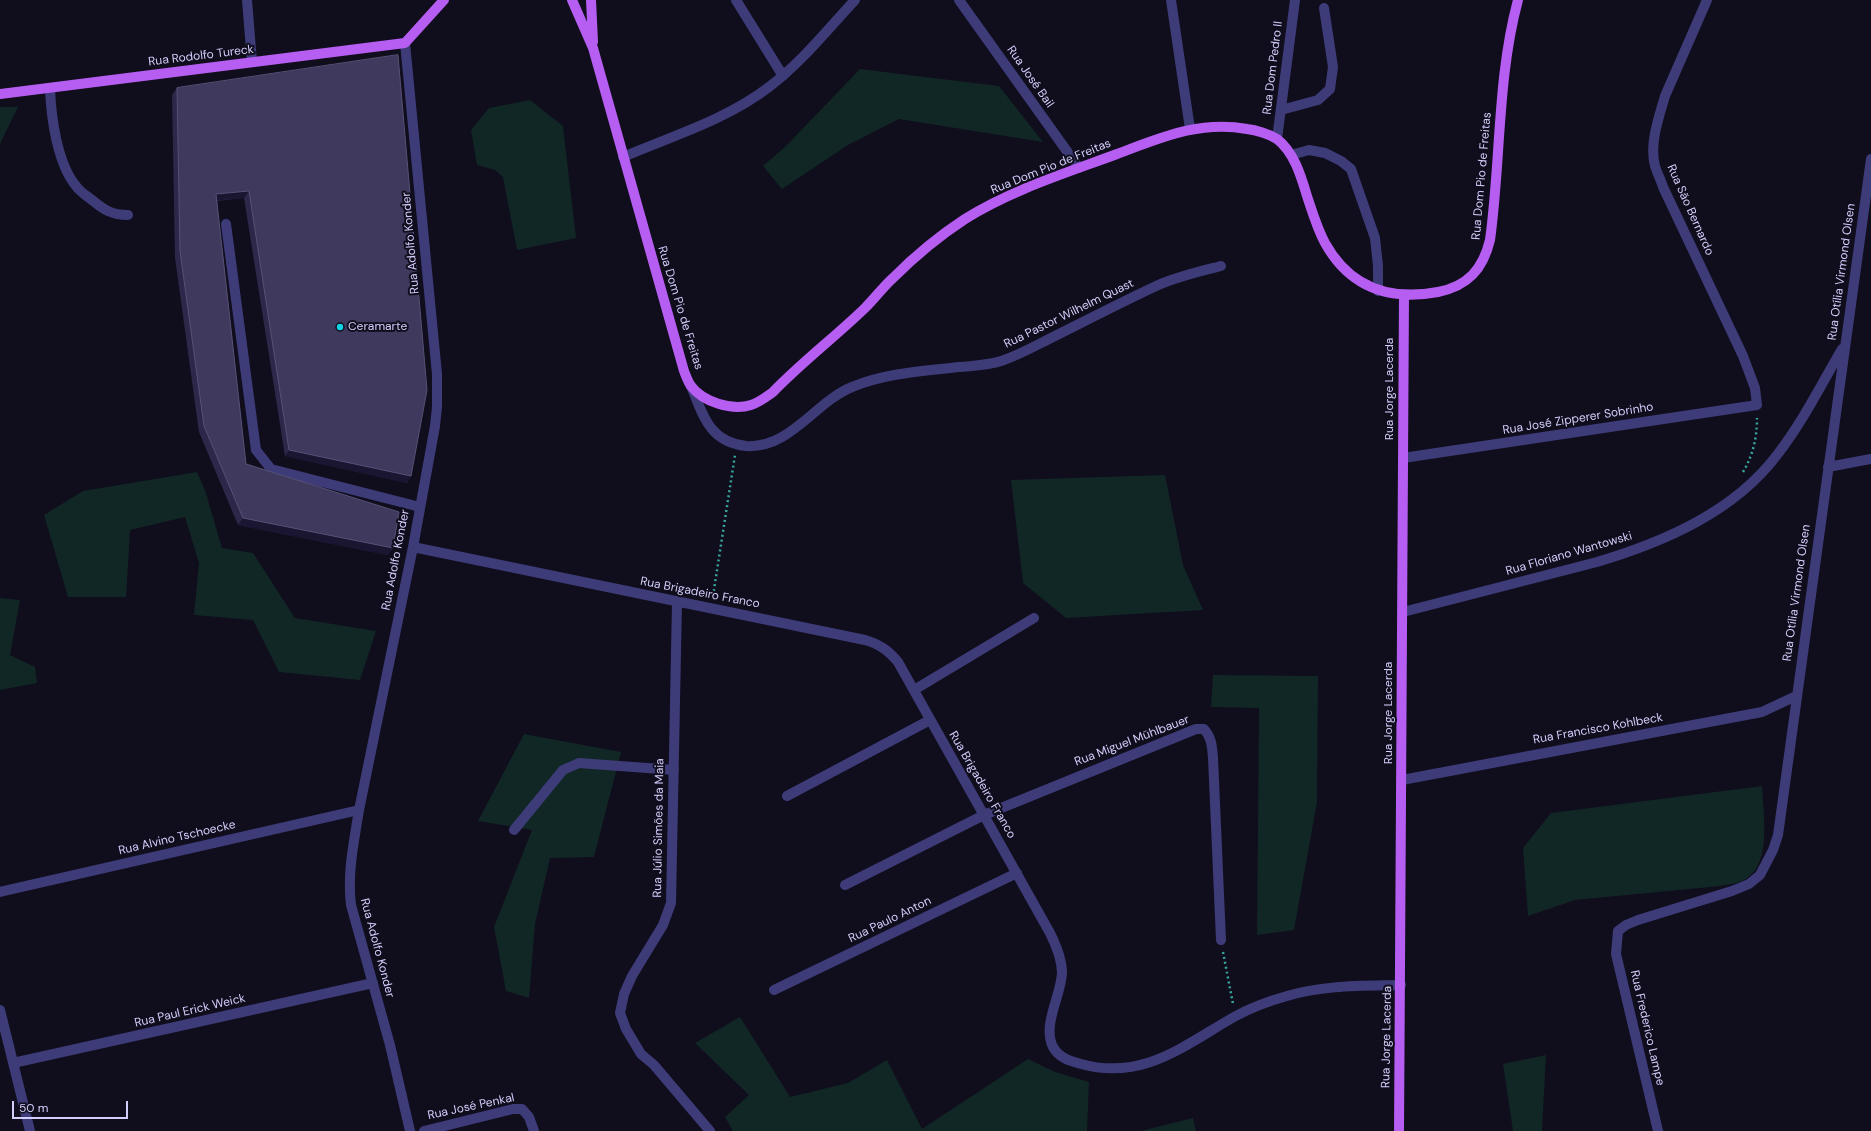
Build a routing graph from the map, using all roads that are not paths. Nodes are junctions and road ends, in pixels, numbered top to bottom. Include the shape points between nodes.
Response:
1 (247, 0) edge
2 (444, 0) edge
3 (572, 0) edge
4 (591, 0) edge
5 (736, 0) edge
6 (855, 0) edge
7 (959, 0) edge
8 (1171, 0) edge
9 (1295, 0) edge
10 (1518, 0) edge
11 (1707, 0) edge
12 (1324, 8) dead end
13 (405, 43) junction
14 (593, 48) junction
15 (252, 62) junction
16 (783, 76) junction
17 (50, 88) junction
18 (0, 94) edge
19 (1281, 110) junction
20 (1190, 129) junction
21 (1277, 139) junction
22 (1291, 155) junction
23 (623, 157) junction
24 (1871, 159) edge
25 (1079, 168) junction
26 (128, 215) dead end
27 (226, 224) dead end
28 (1220, 266) dead end
29 (1378, 291) junction
30 (1404, 295) junction
31 (1845, 344) junction
32 (691, 386) junction
33 (1757, 405) joint
34 (1403, 458) junction
35 (1871, 460) edge
36 (1828, 467) junction
37 (420, 507) junction
38 (413, 547) junction
39 (676, 602) junction
40 (1402, 612) junction
41 (1034, 618) dead end
42 (914, 690) junction
43 (1796, 696) junction
44 (930, 720) junction
45 (674, 770) junction
46 (1402, 780) junction
47 (787, 796) dead end
48 (359, 810) junction
49 (984, 815) junction
50 (514, 830) dead end
51 (1017, 872) junction
52 (844, 885) dead end
53 (0, 892) edge
54 (1618, 931) joint
55 (1221, 940) road end
56 (373, 983) junction
57 (1401, 984) junction
58 (774, 990) dead end
59 (0, 1010) edge
60 (13, 1063) junction
61 (30, 1131) edge
62 (410, 1131) edge
63 (424, 1131) edge
64 (534, 1131) edge
65 (710, 1131) edge
66 (1399, 1131) edge
67 (1658, 1131) edge

1 - 15 street
2 - 13 main road
3 - 14 main road, Rua Dom Pio de Freitas
4 - 14 main road, Rua Dom Pio de Freitas
5 - 16 street
6 - 16 street
7 - 25 street, Rua José Bail
8 - 20 street
9 - 19 street, Rua Dom Pedro II
10 - 30 main road, Rua Dom Pio de Freitas via 1512,22 1501,98 1493,219 1486,256 1476,272 1462,284 1425,294
11 - 33 street, Rua São Bernardo via 1664,102 1656,129 1655,165 1744,356 1755,388
12 - 19 street via 1333,67 1330,89 1318,100
13 - 15 main road, Rua Rodolfo Tureck
13 - 37 street, Rua Adolfo Konder via 437,389 435,426
14 - 23 main road, Rua Dom Pio de Freitas
15 - 17 main road, Rua Rodolfo Tureck
16 - 23 street via 753,98 722,115
17 - 18 main road, Rua Rodolfo Tureck
17 - 26 street via 51,113 63,163 76,186 104,210 115,215
19 - 21 street, Rua Dom Pedro II
20 - 21 main road, Rua Dom Pio de Freitas via 1208,126 1247,129
20 - 25 main road, Rua Dom Pio de Freitas
21 - 22 main road, Rua Dom Pio de Freitas
22 - 29 main road, Rua Dom Pio de Freitas via 1325,243 1338,262 1357,280
22 - 29 street via 1308,150 1325,153 1351,169 1375,238
23 - 32 main road, Rua Dom Pio de Freitas via 677,351
24 - 31 street, Rua Otília Virmond Olsen
25 - 32 main road, Rua Dom Pio de Freitas via 988,206 938,238 761,401 750,405 732,406 703,396
27 - 37 street via 256,450 271,469
28 - 32 street, Rua Pastor Wilhelm Quast via 1155,287 1002,361 905,373 868,381 835,395 776,441 758,445 737,444 722,438 710,428 703,417
29 - 30 main road, Rua Dom Pio de Freitas
30 - 34 main road, Rua Jorge Lacerda
31 - 36 street, Rua Otília Virmond Olsen
31 - 40 street, Rua Floriano Wantowski via 1777,455 1760,476 1708,516 1628,553
33 - 34 street, Rua José Zipperer Sobrinho
34 - 40 main road, Rua Jorge Lacerda
35 - 36 street
36 - 43 street, Rua Otília Virmond Olsen
37 - 38 street, Rua Adolfo Konder
38 - 39 street, Rua Brigadeiro Franco
38 - 48 street, Rua Adolfo Konder
39 - 42 street, Rua Brigadeiro Franco via 874,643 898,662
39 - 45 street, Rua Júlio Simões da Maia
40 - 46 main road, Rua Jorge Lacerda
41 - 42 street
42 - 44 street, Rua Brigadeiro Franco
43 - 46 street, Rua Francisco Kohlbeck via 1762,712
43 - 54 street, Rua Otília Virmond Olsen via 1778,835 1760,875 1749,884 1732,891 1626,924
44 - 47 street
44 - 49 street, Rua Brigadeiro Franco
45 - 50 street via 579,763 563,770
45 - 65 street, Rua Júlio Simões da Maia via 671,903 663,925 632,976 624,994 620,1013 641,1054 654,1065
46 - 57 main road, Rua Jorge Lacerda
48 - 53 street, Rua Alvino Tschoecke
48 - 56 street, Rua Adolfo Konder via 349,889 351,905
49 - 51 street, Rua Brigadeiro Franco
49 - 52 street
49 - 55 street, Rua Miguel Mühlbauer via 1196,729 1204,729 1212,744
51 - 57 street, Rua Brigadeiro Franco via 1050,933 1060,961 1062,973 1050,1038 1053,1047 1065,1059 1100,1068 1139,1066 1167,1056 1235,1016 1268,1001 1305,991
51 - 58 street, Rua Paulo Anton
54 - 67 street, Rua Frederico Lampe via 1616,954
56 - 60 street, Rua Paul Erick Weick
56 - 62 street, Rua Adolfo Konder
57 - 66 main road, Rua Jorge Lacerda
59 - 60 street
60 - 61 street
63 - 64 street, Rua José Penkal via 522,1109 529,1117

